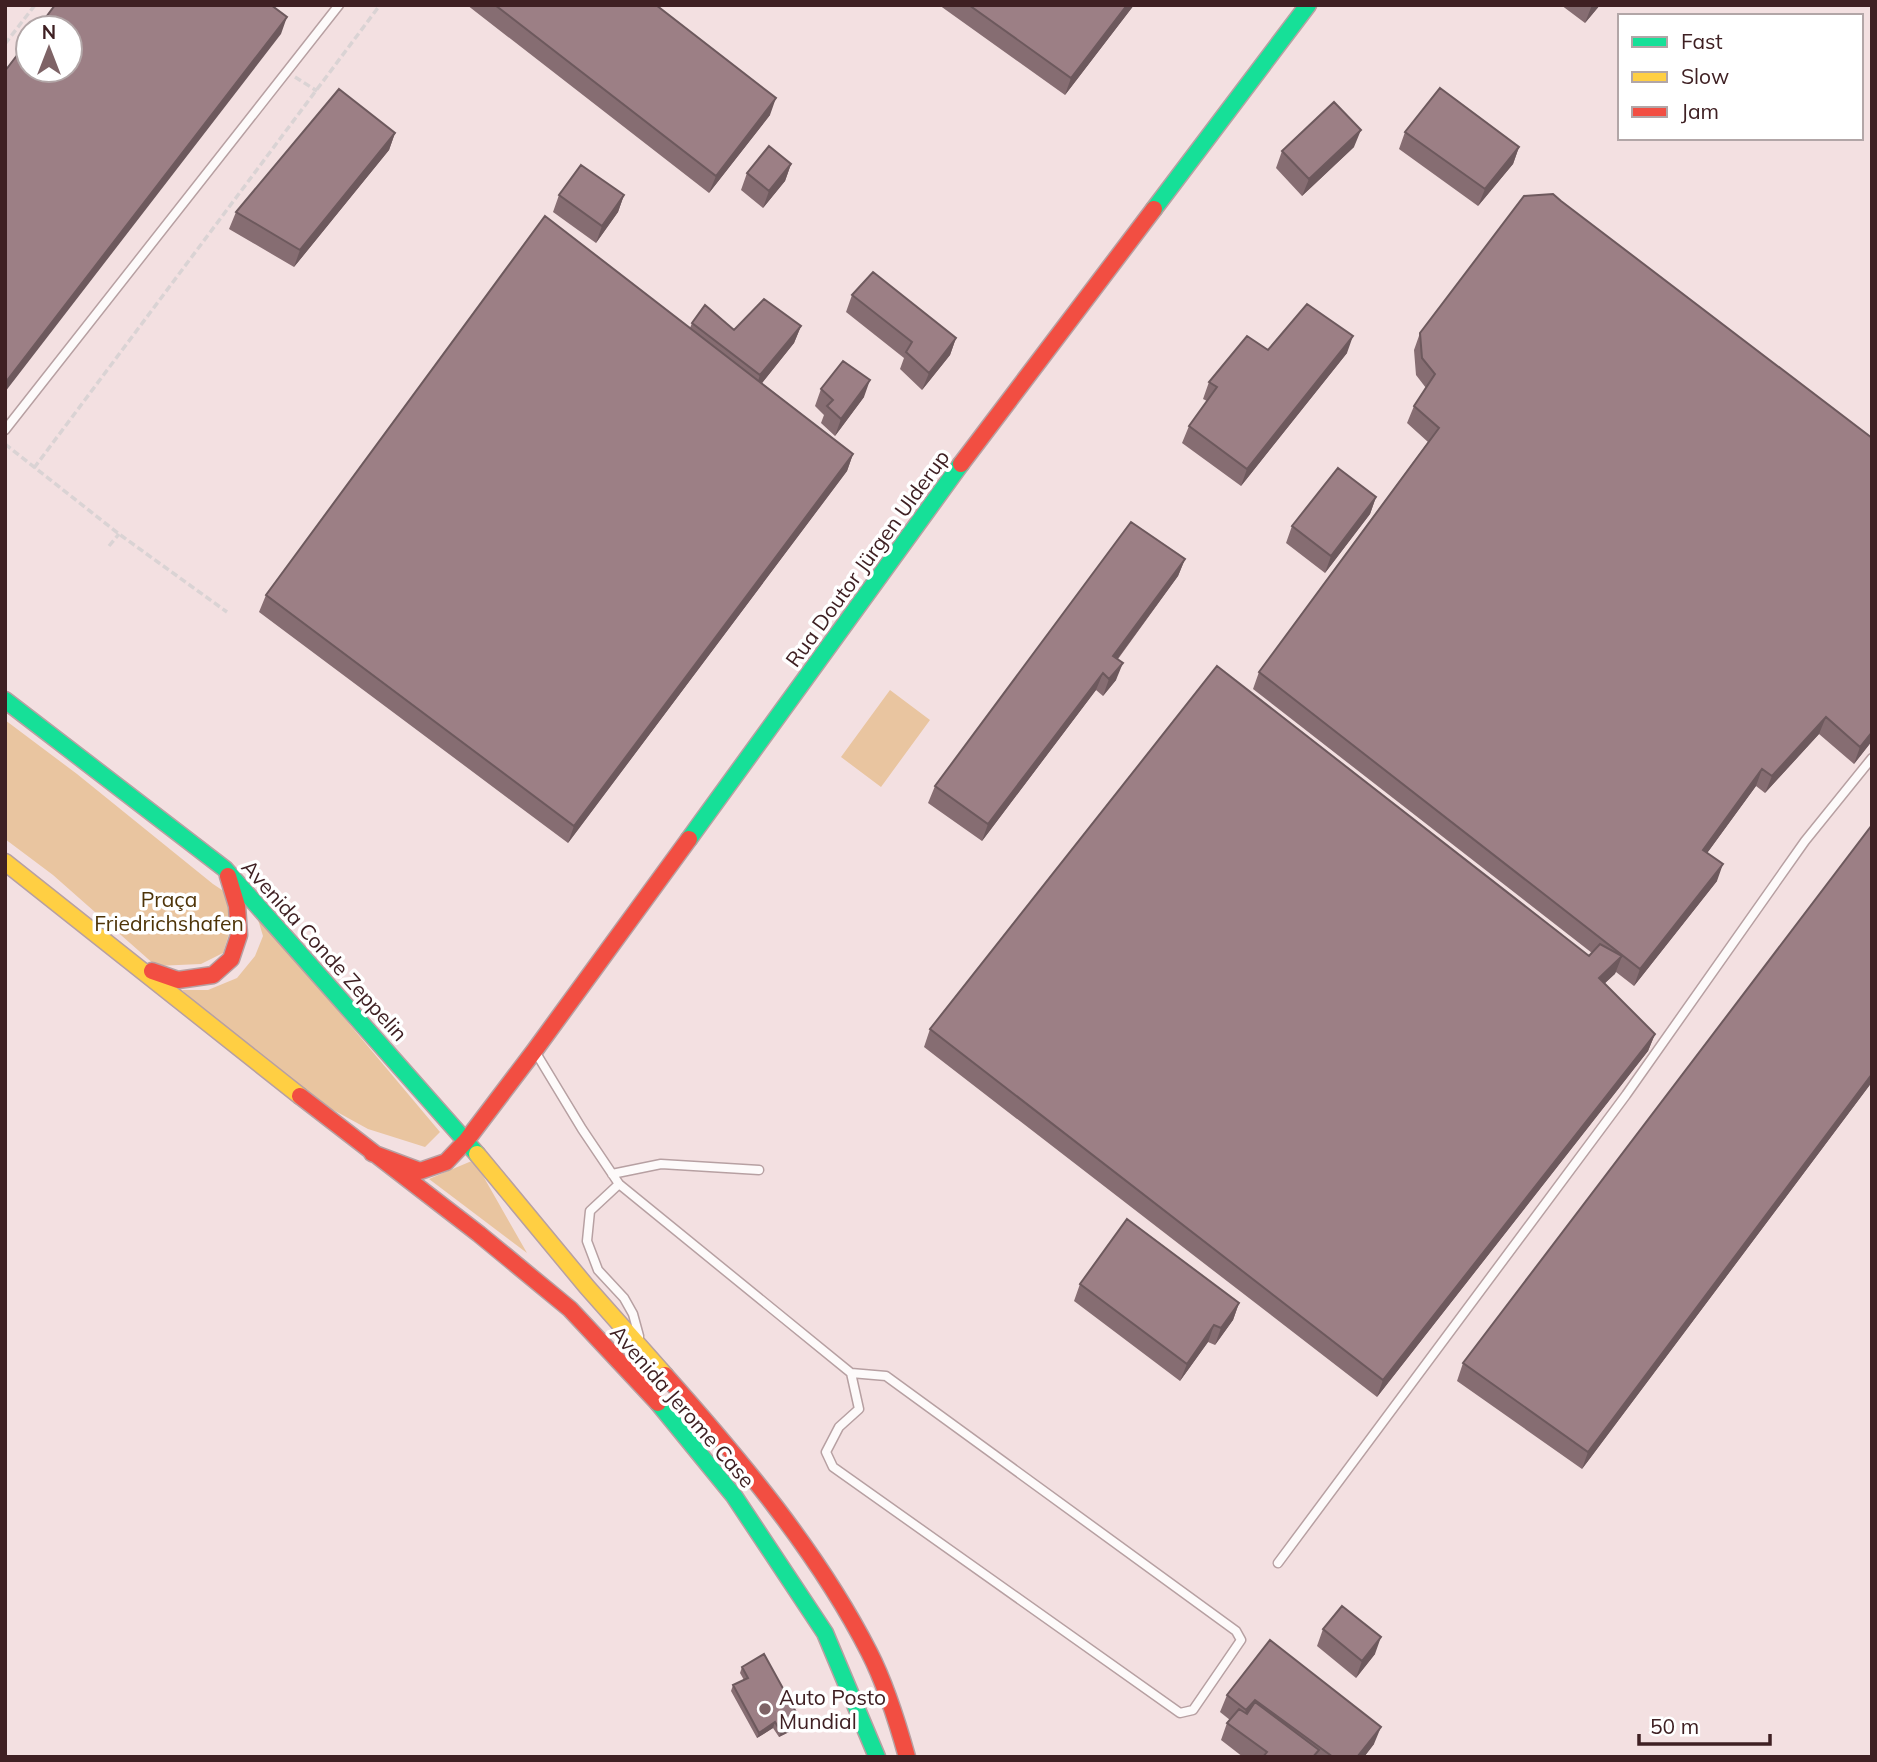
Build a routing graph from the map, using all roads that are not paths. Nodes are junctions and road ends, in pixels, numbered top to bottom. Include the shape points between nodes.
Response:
1 (339, 5) edge
2 (1308, 5) edge
3 (5, 430) edge
4 (5, 699) edge
5 (1872, 758) edge
6 (5, 862) edge
7 (225, 869) junction
8 (139, 967) junction
9 (535, 1050) junction
10 (466, 1141) junction
11 (372, 1153) junction
12 (759, 1170) dead end
13 (612, 1174) junction
14 (619, 1184) junction
15 (642, 1348) junction
16 (851, 1373) junction
17 (1279, 1563) dead end
18 (877, 1757) edge
19 (907, 1757) edge

1 - 3 lane
2 - 9 main road, Rua Doutor Jürgen Ulderup via 964,461
4 - 7 main road, Avenida Conde Zeppelin
5 - 17 lane via 1805,841 1626,1096
6 - 8 main road
7 - 8 main road via 237,906 239,935 231,959 213,975 178,980
7 - 10 main road, Avenida Conde Zeppelin
8 - 11 main road
9 - 10 main road, Rua Doutor Jürgen Ulderup
9 - 13 lane
10 - 11 main road, Rua Doutor Jürgen Ulderup via 446,1162 420,1171
10 - 15 main road, Avenida Jerome Case
11 - 18 main road, Avenida Jerome Case via 570,1309 662,1407 734,1496 825,1633
12 - 13 lane via 661,1164
13 - 14 lane
14 - 15 lane via 590,1211 587,1241 598,1270 633,1314
14 - 16 lane
15 - 19 main road, Avenida Jerome Case via 776,1507 836,1594 870,1653
16 - 16 lane via 859,1409 839,1427 826,1452 833,1467 1180,1713 1193,1710 1241,1640 1236,1631 886,1376

